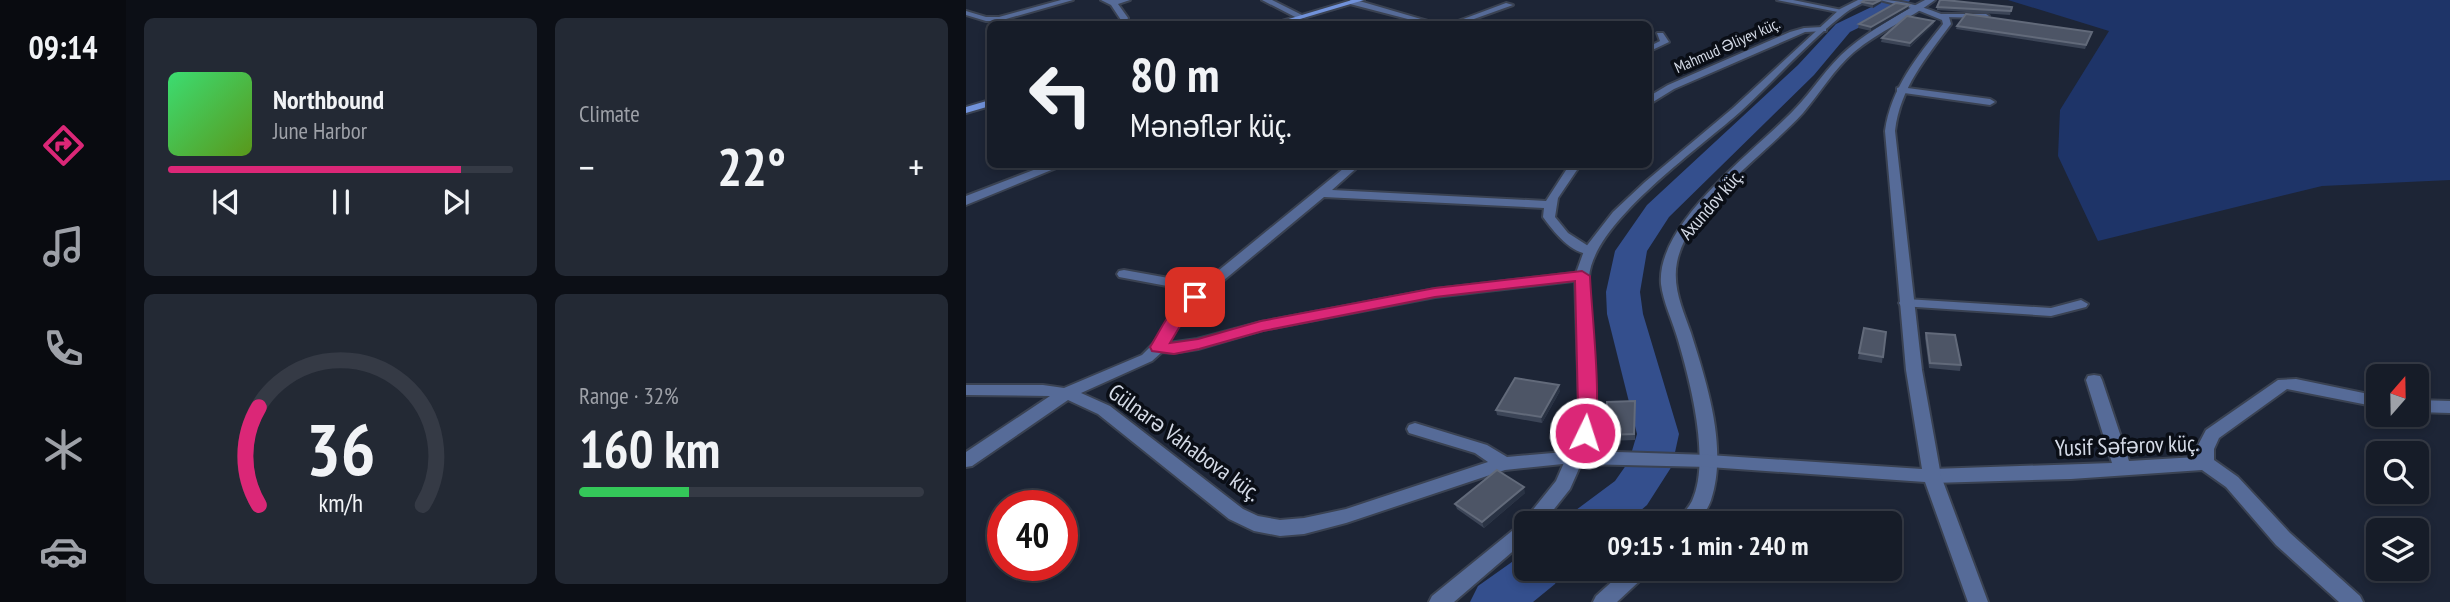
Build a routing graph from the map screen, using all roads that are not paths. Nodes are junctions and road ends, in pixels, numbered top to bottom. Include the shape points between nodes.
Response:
1 (1069, 0) edge
2 (1105, 0) edge
3 (1126, 0) edge
4 (1266, 0) edge
5 (1780, 0) edge
6 (1863, 0) edge
7 (1884, 0) edge
8 (1931, 0) edge
9 (1356, 1) edge
10 (1114, 4) junction
11 (1509, 5) dead end
12 (1912, 6) junction
13 (1843, 11) junction
14 (966, 13) edge
15 (1942, 15) junction
16 (1986, 16) edge
17 (1302, 17) junction
18 (1125, 18) dead end
19 (1287, 21) edge
20 (1424, 21) edge
21 (1463, 21) edge
22 (1822, 29) junction
23 (1660, 35) dead end
24 (1652, 48) edge
25 (1900, 90) junction
26 (1652, 99) edge
27 (1990, 102) dead end
28 (987, 104) edge
29 (966, 110) edge
30 (1050, 168) edge
31 (1351, 168) edge
32 (1573, 168) edge
33 (1322, 193) junction
34 (966, 201) edge
35 (1549, 205) junction
36 (1590, 251) junction
37 (1124, 274) dead end
38 (1582, 276) junction
39 (1205, 289) junction
40 (1906, 303) junction
41 (2081, 304) dead end
42 (1158, 347) junction
43 (2094, 380) dead end
44 (966, 390) edge
45 (1066, 393) junction
46 (2366, 399) edge
47 (2429, 406) edge
48 (2450, 407) edge
49 (1415, 429) dead end
50 (1576, 457) junction
51 (966, 461) edge
52 (1709, 461) junction
53 (2205, 463) junction
54 (1504, 464) junction
55 (2123, 469) junction
56 (1932, 476) junction
57 (1542, 511) edge
58 (1697, 511) edge
59 (1514, 539) edge
60 (1626, 581) edge
61 (1439, 602) edge
62 (1603, 602) edge
63 (1978, 602) edge
64 (2353, 602) edge

1 - 14 street via 999,19
2 - 10 street
3 - 10 street
4 - 17 street
5 - 13 street
6 - 13 street
7 - 12 street
8 - 12 street, Axundov küç.
9 - 17 main road
9 - 20 street
10 - 18 street
11 - 21 street
12 - 15 street
12 - 52 street, Axundov küç. via 1838,62 1810,99 1709,200 1673,251 1668,285 1702,399
13 - 22 street
15 - 16 lane
15 - 25 street via 1947,24
17 - 19 main road
22 - 26 street, Mahmud Əliyev küç. via 1793,34
22 - 36 street via 1617,215
23 - 24 street via 1665,43
25 - 27 street
25 - 40 street via 1890,116 1890,131
28 - 29 main road
30 - 34 street
31 - 33 street
32 - 35 street
33 - 35 street
33 - 39 street
35 - 36 street via 1549,217 1564,236
36 - 38 street
37 - 39 street
38 - 42 street via 1435,293 1261,326 1199,344
38 - 50 street via 1587,406 1585,433
39 - 42 street via 1181,311
40 - 41 street via 2031,312
40 - 56 street
42 - 45 street via 1134,366
43 - 55 street
44 - 45 street, Gülnarə Vahabova küç.
45 - 51 street
45 - 54 street, Gülnarə Vahabova küç. via 1104,410 1236,514 1280,528 1346,516
46 - 53 street via 2284,384 2212,435
47 - 48 street
49 - 54 street via 1481,449
50 - 52 street, Gülnarə Vahabova küç.
50 - 54 street, Gülnarə Vahabova küç.
50 - 57 street via 1564,484
52 - 56 street, Yusif Səfərov küç.
52 - 58 street, Axundov küç. via 1703,503
53 - 55 street, Yusif Səfərov küç.
53 - 64 street, Yusif Səfərov küç. via 2232,482 2283,539
55 - 56 street, Yusif Səfərov küç.
56 - 63 street
59 - 61 street
60 - 62 street

